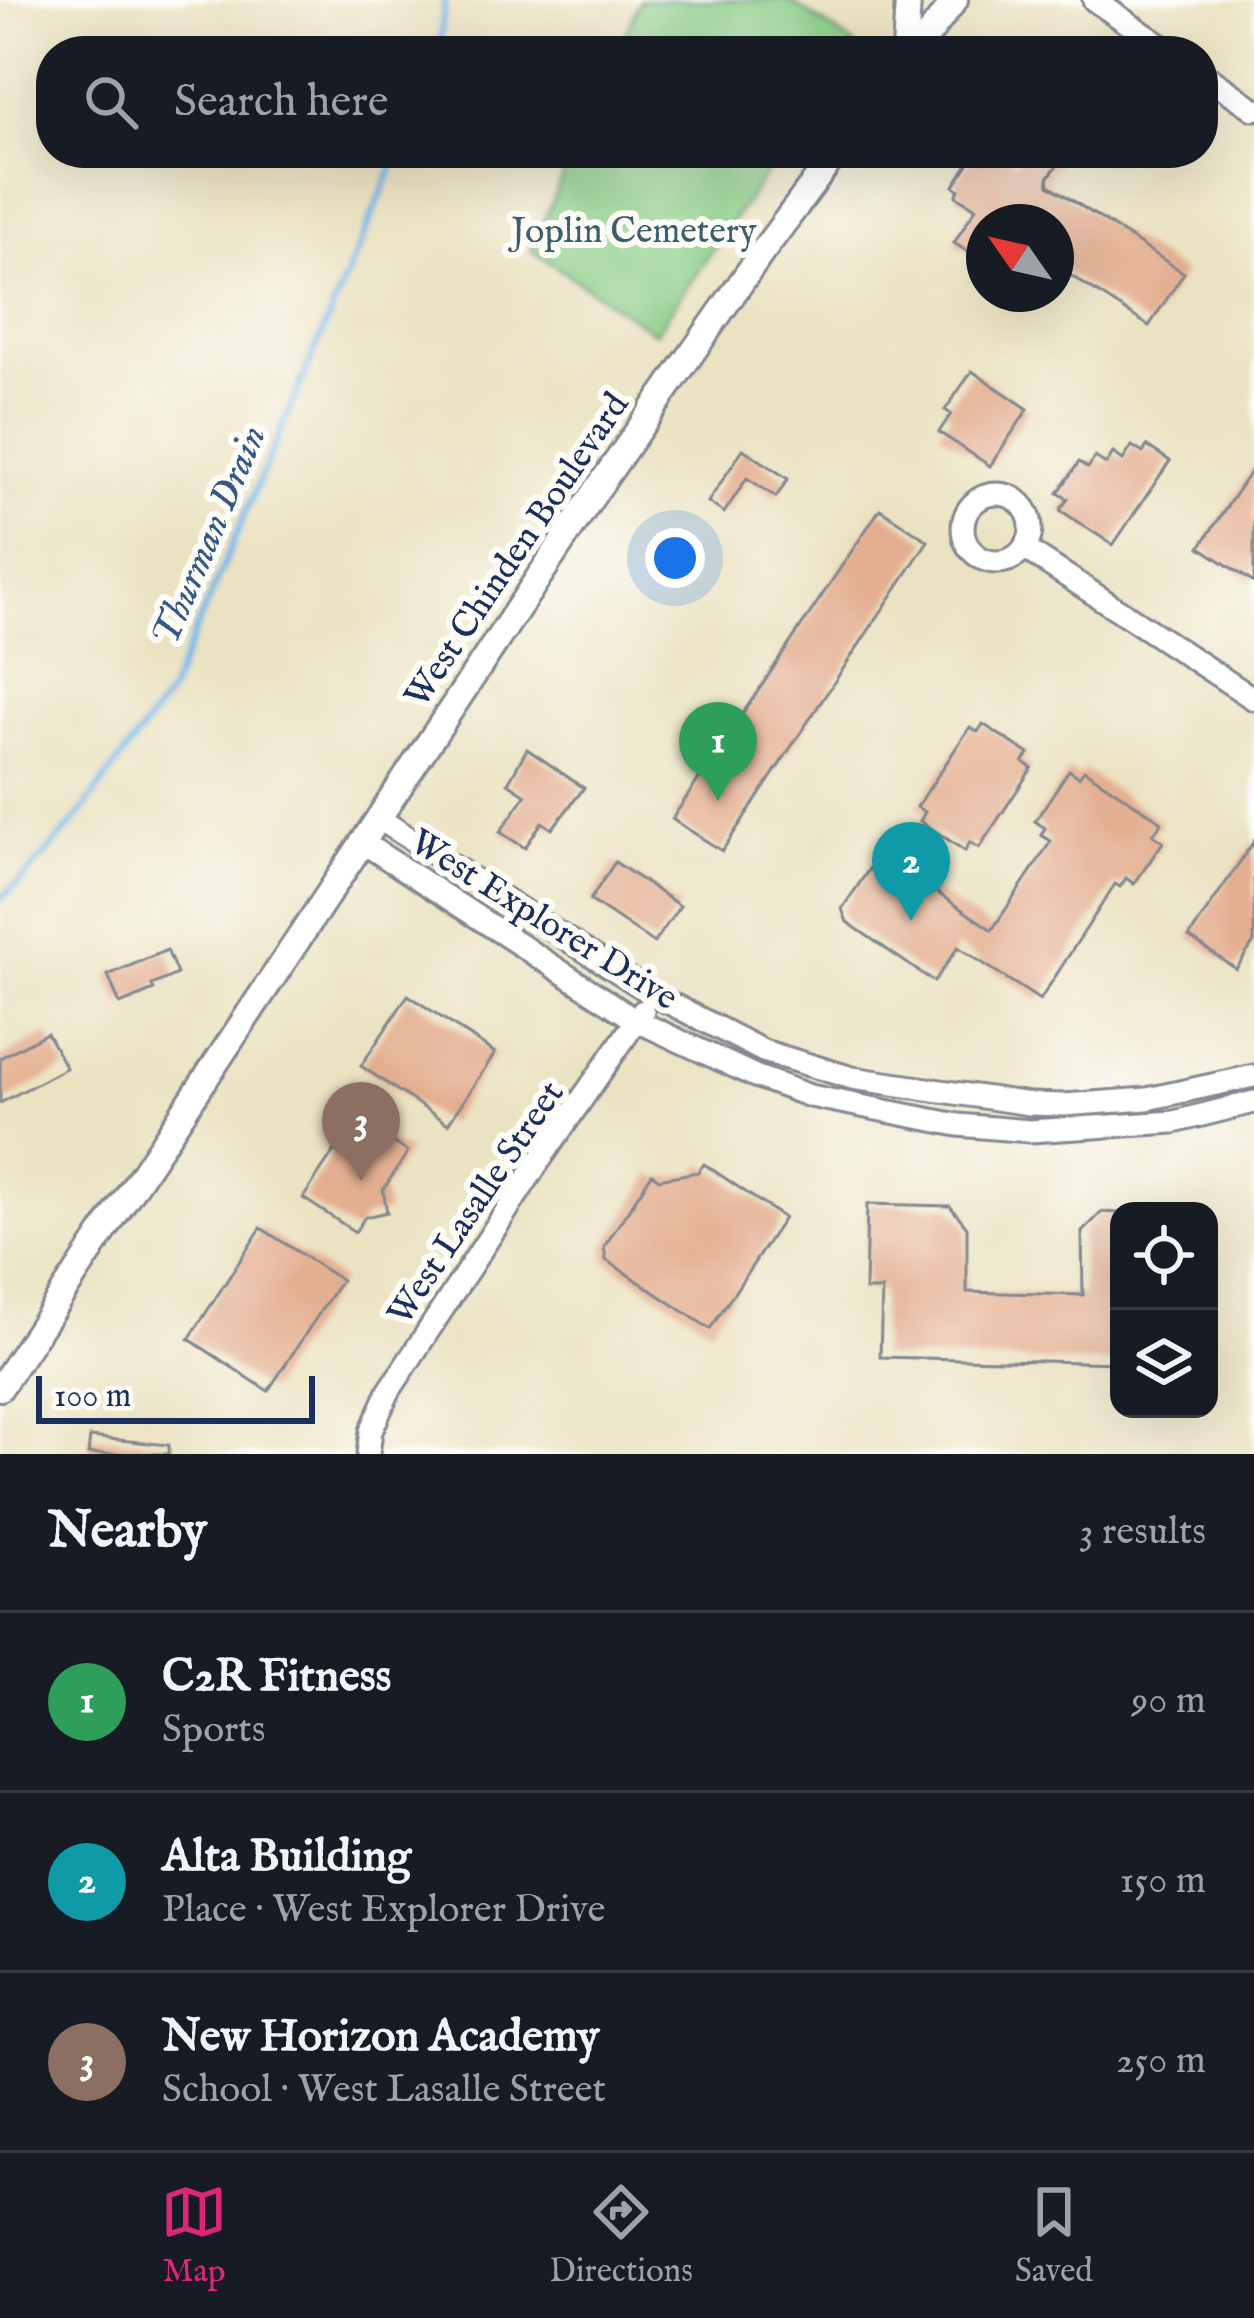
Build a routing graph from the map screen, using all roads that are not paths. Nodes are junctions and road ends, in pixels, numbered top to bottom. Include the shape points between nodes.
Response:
1 (908, 0) edge
2 (955, 0) edge
3 (1094, 0) edge
4 (906, 36) edge
5 (927, 36) edge
6 (1147, 36) edge
7 (1218, 84) edge
8 (1254, 109) edge
9 (825, 168) edge
10 (1024, 548) dead end
11 (1254, 700) edge
12 (378, 818) junction
13 (362, 842) junction
14 (654, 995) junction
15 (637, 1021) junction
16 (1254, 1076) edge
17 (1254, 1102) edge
18 (0, 1388) edge
19 (368, 1454) edge

1 - 4 main road
2 - 5 main road
3 - 6 street
7 - 8 street
9 - 12 main road, West Chinden Boulevard
10 - 11 street
12 - 13 main road, West Chinden Boulevard
12 - 14 street, West Explorer Drive
13 - 15 street, West Explorer Drive
13 - 18 main road, West Chinden Boulevard
14 - 15 street, West Lasalle Street
14 - 16 street, West Explorer Drive via 763,1051 896,1087 1064,1106 1147,1099
15 - 17 street, West Explorer Drive via 810,1096 958,1125 1113,1129
15 - 19 street, West Lasalle Street via 388,1391

